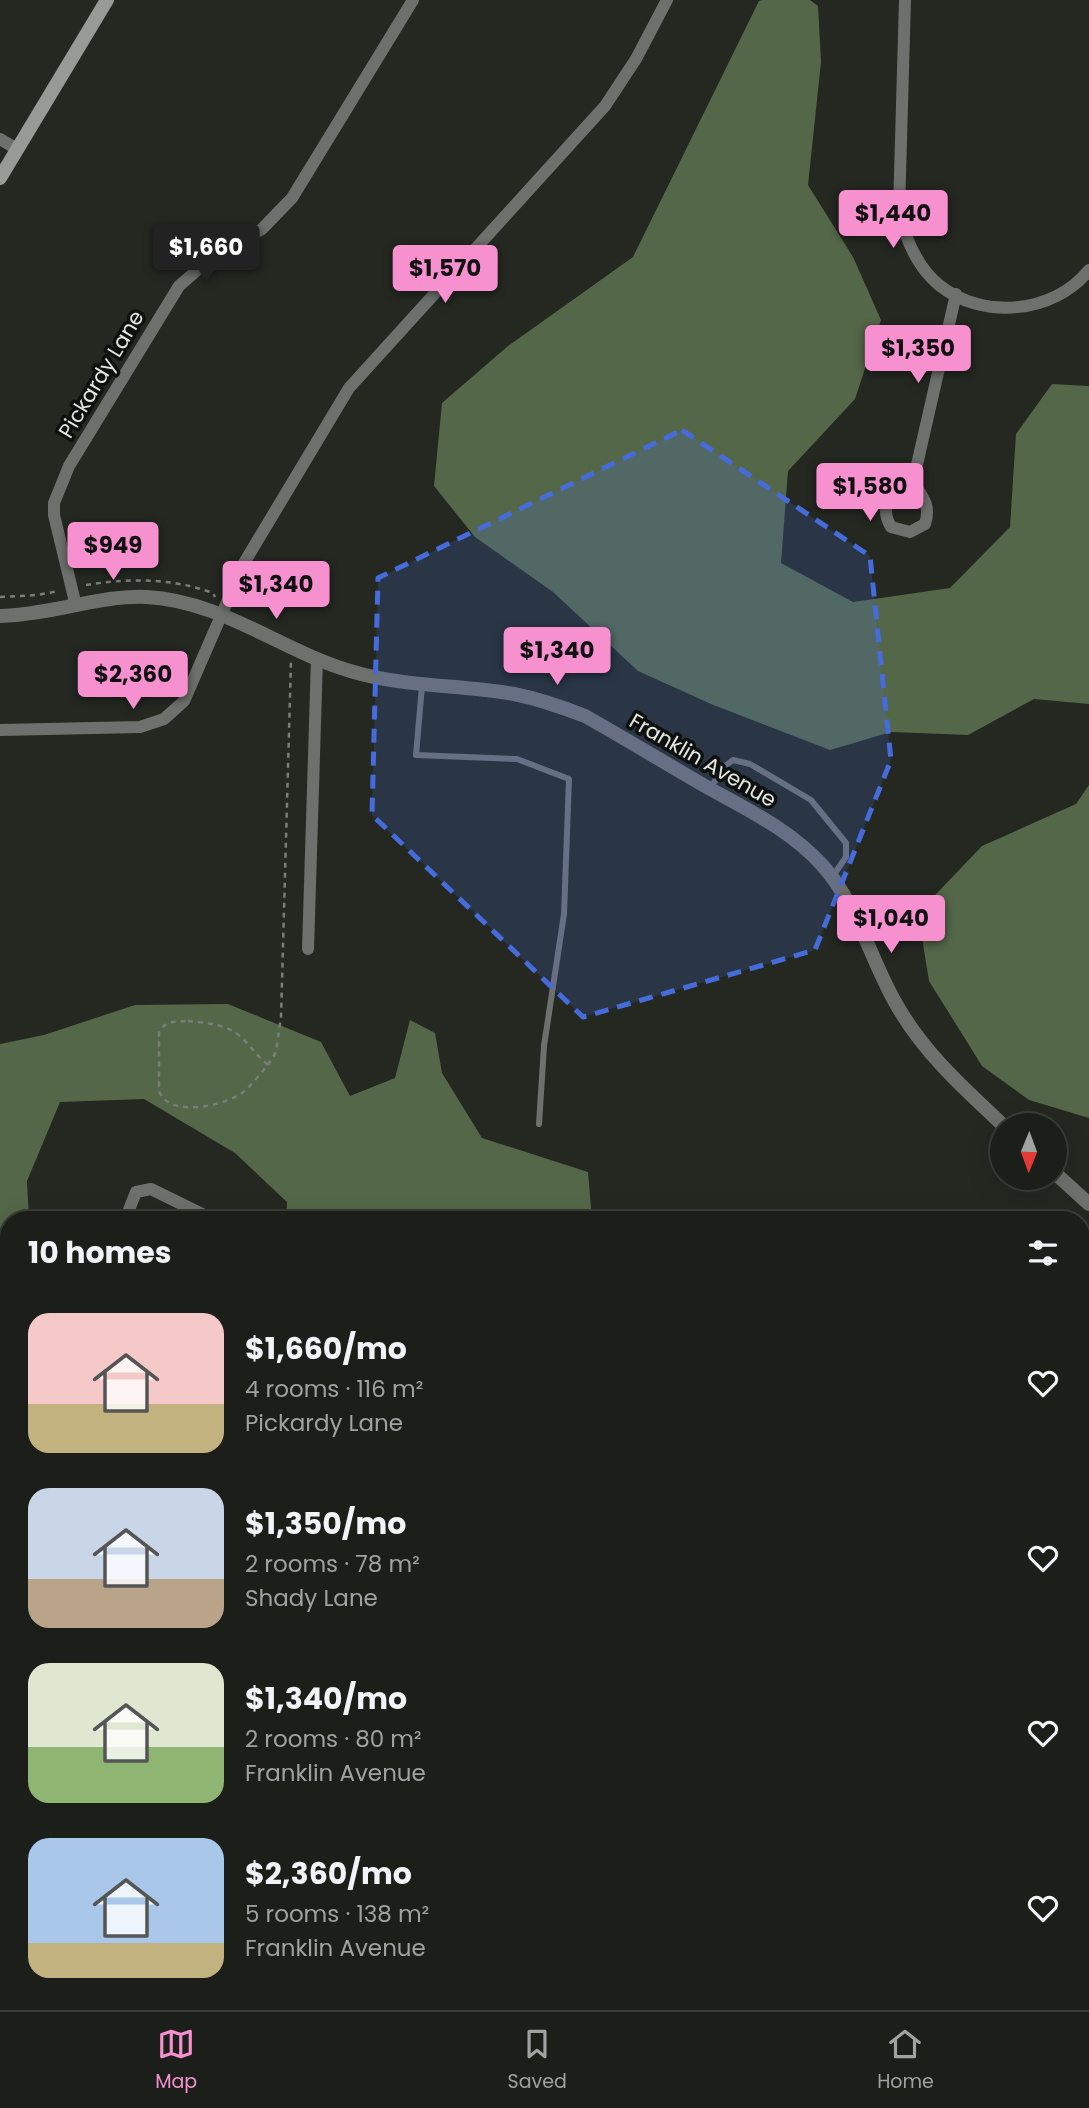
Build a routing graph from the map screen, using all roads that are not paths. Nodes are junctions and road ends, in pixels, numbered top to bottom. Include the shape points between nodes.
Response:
1 (107, 0) edge
2 (413, 0) edge
3 (667, 0) edge
4 (905, 0) edge
5 (0, 139) edge
6 (17, 149) junction
7 (0, 178) edge
8 (1089, 270) edge
9 (956, 294) junction
10 (913, 482) dead end
11 (76, 606) junction
12 (220, 615) junction
13 (0, 616) edge
14 (317, 659) junction
15 (423, 684) junction
16 (0, 730) edge
17 (710, 789) junction
18 (832, 878) junction
19 (308, 949) dead end
20 (991, 1113) edge
21 (540, 1124) dead end
22 (1068, 1185) edge
23 (1089, 1204) edge
24 (129, 1211) edge
25 (196, 1211) edge

1 - 6 main road
2 - 11 street, Pickardy Lane via 292,198 262,229 211,258 179,286 69,466 54,503 54,515
3 - 12 street via 605,106 349,388 244,563
4 - 9 street via 899,210 910,248 929,275
5 - 6 street
6 - 7 main road
8 - 9 street via 1070,288 1031,305 986,306
9 - 10 street
11 - 12 street, Franklin Avenue via 147,597
11 - 13 street, Franklin Avenue
12 - 14 street, Franklin Avenue
12 - 16 street via 184,701 164,719 140,727
14 - 15 street, Franklin Avenue via 360,674
14 - 19 street
15 - 17 street, Franklin Avenue via 514,694 557,705 585,716
15 - 21 lane via 416,755 517,759 569,779 564,914 544,1046
17 - 18 street, Franklin Avenue via 806,848
17 - 18 lane via 733,760 750,764 811,800 846,843 846,858
18 - 20 street, Franklin Avenue via 906,1022
22 - 23 street
24 - 25 street via 136,1192 151,1189

